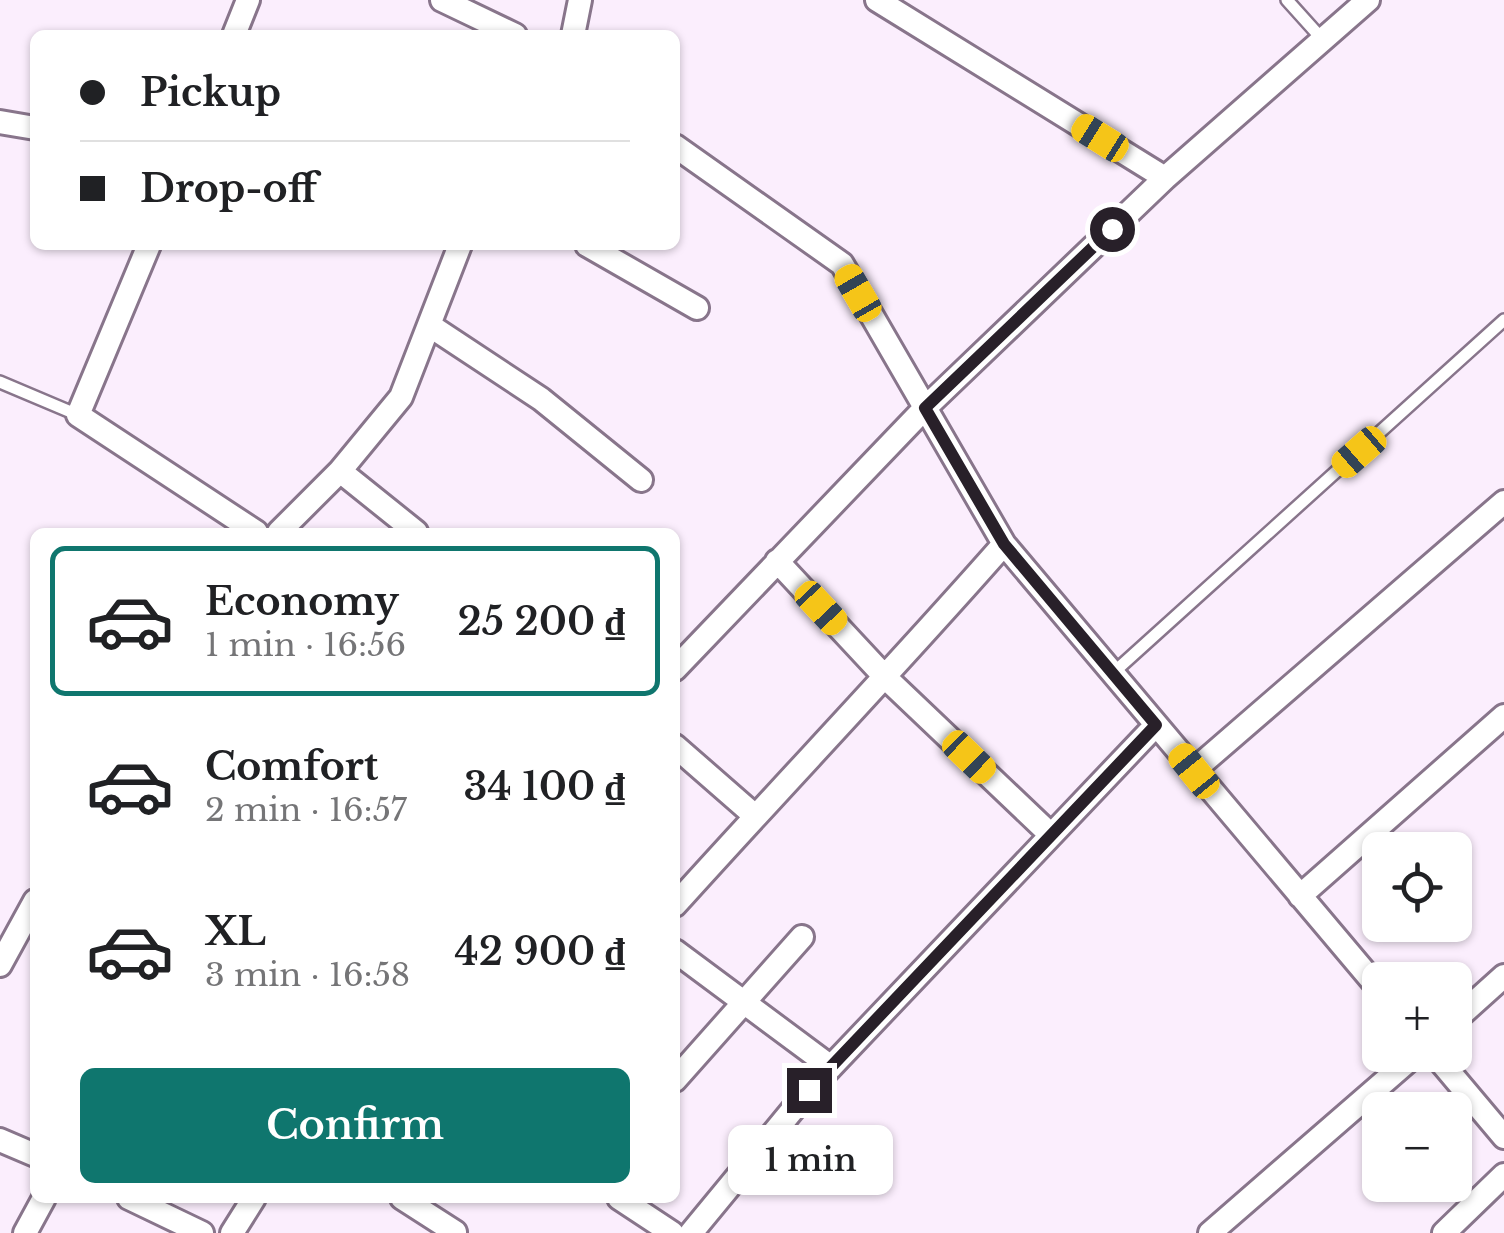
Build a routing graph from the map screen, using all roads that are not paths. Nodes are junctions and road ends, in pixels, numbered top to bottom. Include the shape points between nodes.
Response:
1 (248, 0) edge
2 (442, 0) edge
3 (580, 0) edge
4 (877, 0) edge
5 (1287, 0) edge
6 (1368, 0) edge
7 (236, 30) edge
8 (505, 30) edge
9 (574, 30) edge
10 (1323, 40) junction
11 (0, 122) edge
12 (30, 127) edge
13 (680, 150) edge
14 (1166, 178) junction
15 (147, 250) edge
16 (458, 250) edge
17 (596, 250) edge
18 (697, 308) dead end
19 (1504, 320) edge
20 (429, 325) junction
21 (0, 382) edge
22 (925, 408) junction
23 (78, 415) junction
24 (340, 471) junction
25 (641, 480) dead end
26 (1504, 502) edge
27 (250, 528) edge
28 (283, 528) edge
29 (411, 528) edge
30 (1004, 544) junction
31 (777, 561) junction
32 (680, 664) edge
33 (1112, 673) junction
34 (886, 678) junction
35 (1504, 716) edge
36 (1156, 725) junction
37 (680, 750) edge
38 (1194, 771) junction
39 (754, 815) junction
40 (1051, 836) junction
41 (1300, 896) junction
42 (680, 899) edge
43 (30, 911) edge
44 (802, 937) dead end
45 (12, 948) edge
46 (680, 955) edge
47 (1362, 969) edge
48 (1504, 976) edge
49 (744, 1004) junction
50 (1472, 1005) edge
51 (832, 1066) junction
52 (1395, 1072) edge
53 (1449, 1072) edge
54 (680, 1074) edge
55 (1504, 1137) edge
56 (0, 1140) edge
57 (30, 1153) edge
58 (1504, 1175) edge
59 (41, 1203) edge
60 (139, 1203) edge
61 (251, 1203) edge
62 (410, 1203) edge
63 (627, 1203) edge
64 (455, 1232) edge
65 (25, 1233) edge
66 (202, 1233) edge
67 (232, 1233) edge
68 (672, 1233) edge
69 (691, 1233) edge
70 (1210, 1233) edge
71 (1444, 1233) edge

1 - 7 street
2 - 8 street
3 - 9 street
4 - 14 street
5 - 10 lane
6 - 10 street
10 - 14 street
11 - 12 street
13 - 22 street via 842,264
14 - 22 street
15 - 23 street
16 - 20 street
17 - 18 street
19 - 33 lane
20 - 24 street via 401,397
20 - 25 street via 541,399
21 - 23 lane
22 - 30 street
22 - 31 street
23 - 27 street
24 - 28 street
24 - 29 street
26 - 38 street
30 - 33 street
30 - 34 street
31 - 32 street
31 - 34 street
33 - 36 street
34 - 39 street
34 - 40 street
35 - 41 street
36 - 38 street
36 - 40 street
37 - 39 street
38 - 41 street
39 - 42 street
40 - 51 street
41 - 47 street
43 - 45 street
44 - 49 street
46 - 49 street
48 - 50 street
49 - 51 street
49 - 54 street
51 - 69 street
52 - 70 street
53 - 55 street
56 - 57 street
58 - 71 street
59 - 65 street
60 - 66 street
61 - 67 street
62 - 64 street
63 - 68 street

